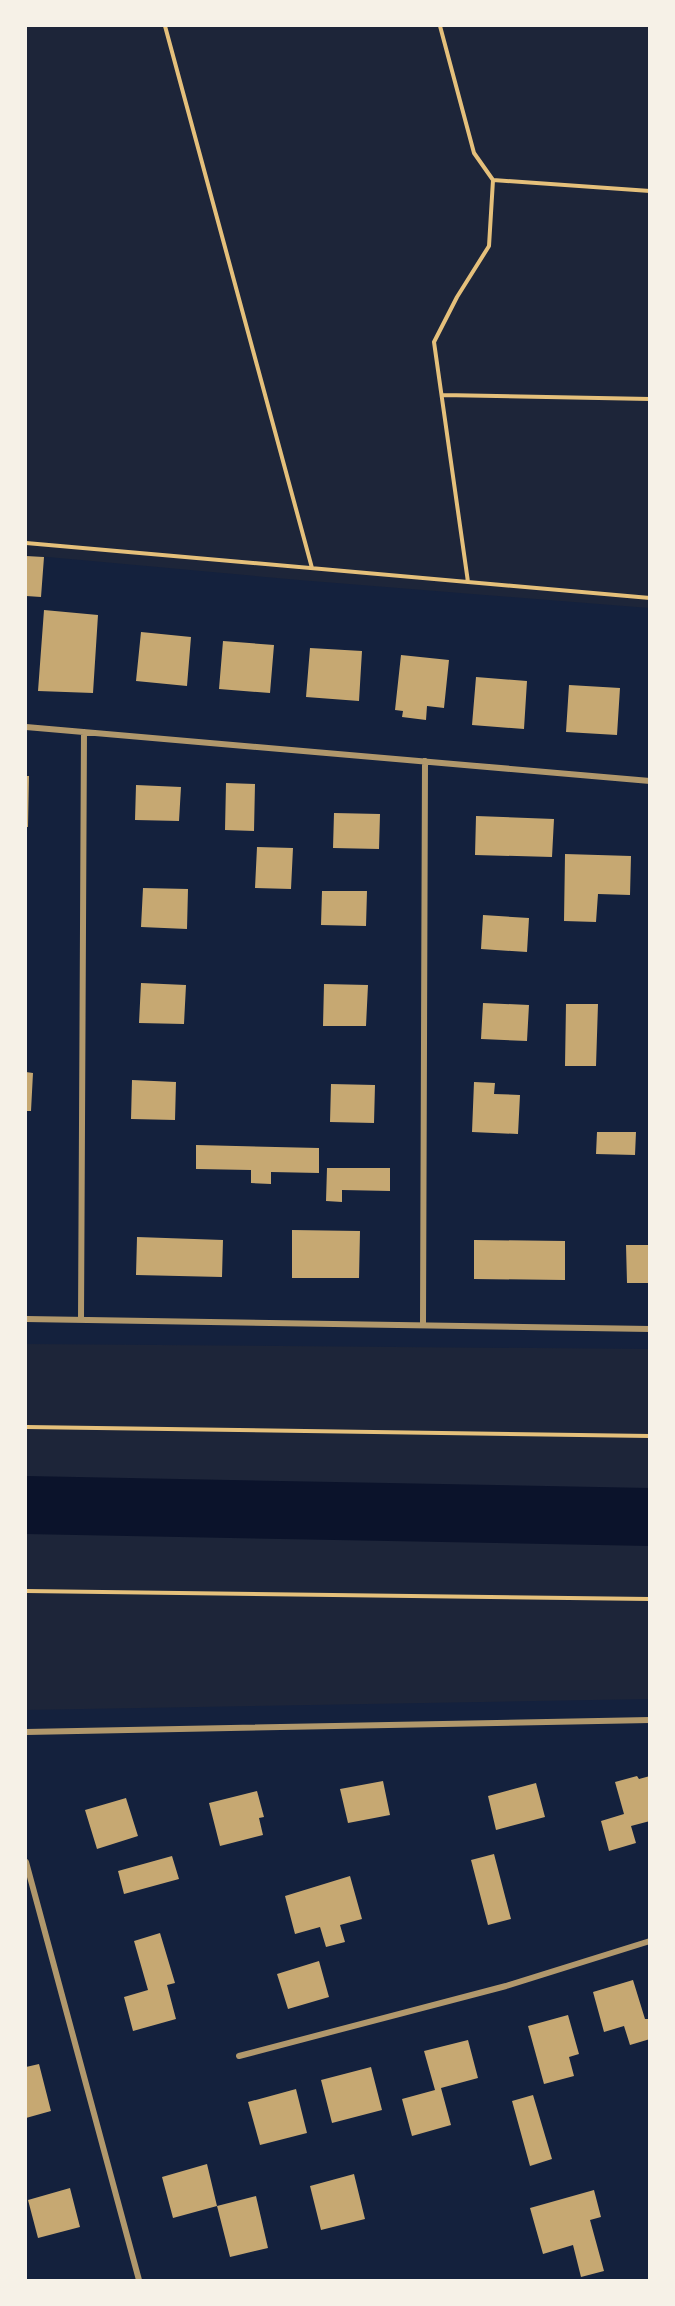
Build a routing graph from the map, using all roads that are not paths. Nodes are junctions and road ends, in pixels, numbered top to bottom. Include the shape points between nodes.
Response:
1 (26, 727) edge
2 (84, 732) junction
3 (425, 761) junction
4 (650, 781) edge
5 (26, 1319) edge
6 (81, 1320) junction
7 (423, 1326) junction
8 (650, 1329) edge
9 (650, 1720) edge
10 (26, 1732) edge
11 (26, 1862) edge
12 (650, 1941) edge
13 (239, 2056) dead end
14 (140, 2280) edge

1 - 2 street
2 - 3 street
2 - 6 street
3 - 4 street
3 - 7 street
5 - 6 street
6 - 7 street
7 - 8 street
9 - 10 street
11 - 14 street
12 - 13 street via 506,1986

